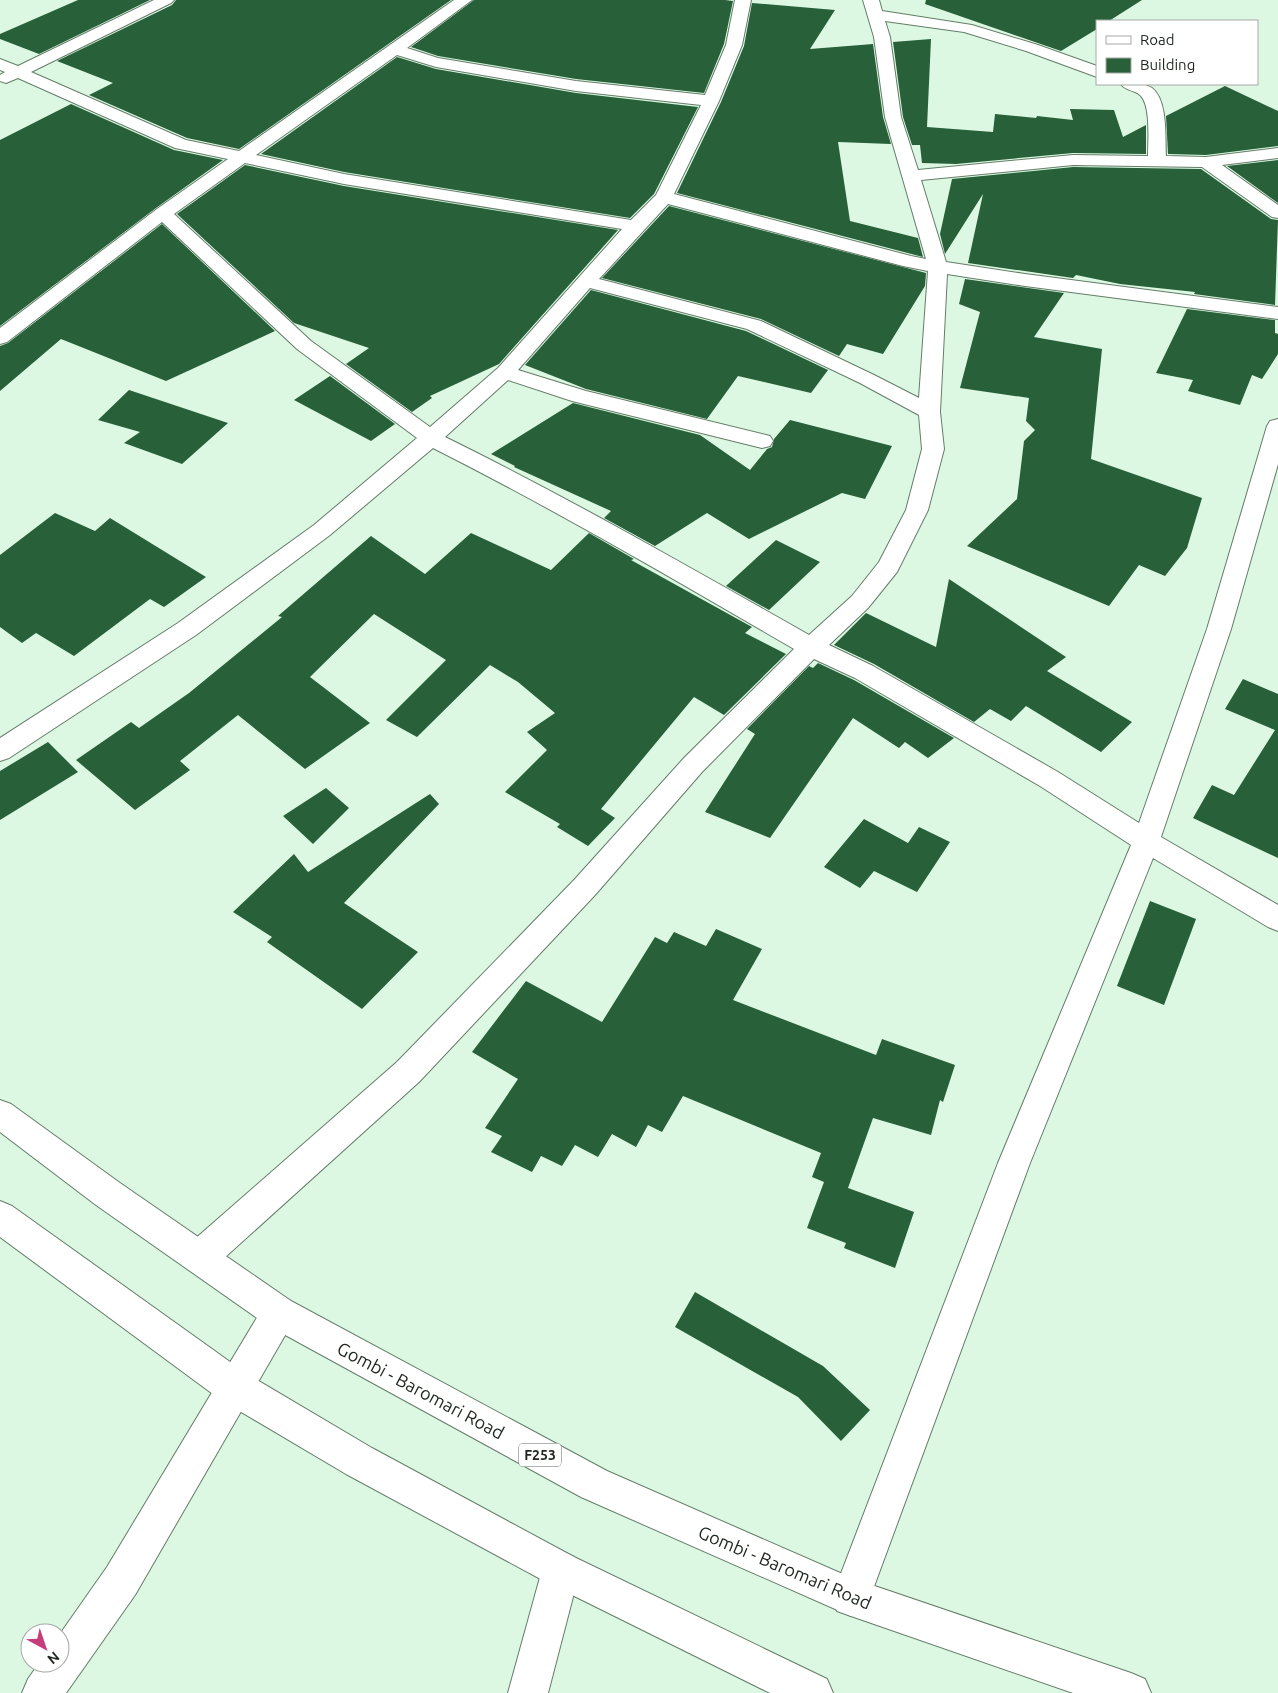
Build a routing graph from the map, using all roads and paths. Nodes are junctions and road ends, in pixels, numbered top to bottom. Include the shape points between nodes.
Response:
1 (166, 0) edge
2 (464, 0) edge
3 (743, 0) edge
4 (874, 8) edge
5 (394, 49) junction
6 (8, 68) edge
7 (1096, 72) edge
8 (0, 81) edge
9 (1131, 85) edge
10 (711, 101) junction
11 (1278, 153) edge
12 (242, 158) junction
13 (1157, 162) junction
14 (1206, 162) junction
15 (911, 176) junction
16 (664, 198) junction
17 (163, 213) junction
18 (1278, 213) edge
19 (634, 226) junction
20 (938, 266) junction
21 (585, 281) junction
22 (1278, 313) edge
23 (0, 338) edge
24 (505, 372) junction
25 (929, 412) junction
26 (431, 438) junction
27 (1276, 440) edge
28 (762, 441) dead end
29 (811, 648) junction
30 (0, 751) edge
31 (1146, 841) junction
32 (1278, 919) edge
33 (0, 1114) edge
34 (0, 1217) edge
35 (200, 1257) junction
36 (279, 1313) junction
37 (234, 1387) junction
38 (560, 1570) junction
39 (851, 1597) junction
40 (42, 1693) edge
41 (528, 1693) edge
42 (814, 1693) edge
43 (1131, 1693) edge

1 - 6 street
2 - 5 street
3 - 10 street via 734,46
4 - 7 street via 966,28
4 - 15 street via 882,37 893,117
5 - 10 street via 436,62 576,86
5 - 12 street
6 - 8 street
6 - 12 street via 181,144
9 - 13 street via 1147,92 1155,106
10 - 16 street
11 - 14 street
12 - 17 street
12 - 19 street via 344,179
13 - 14 street
13 - 15 street via 1073,160
14 - 18 street
15 - 20 street
16 - 19 street
16 - 20 street via 910,262
17 - 23 street
17 - 26 street via 304,345
19 - 21 street
20 - 22 street
20 - 25 street
21 - 24 street
21 - 25 street via 754,325 868,378
24 - 26 street
24 - 28 street via 580,396
25 - 29 street via 933,449 914,518 889,566 860,602
26 - 29 street via 666,564
26 - 30 street via 322,530 187,629
27 - 31 street via 1219,629
29 - 31 street via 881,682 1048,779
29 - 35 street via 693,765 585,888 408,1072
31 - 32 street
31 - 39 street via 1014,1163
33 - 35 street, Gombi - Baromari Road / F253
34 - 37 street
35 - 36 street, Gombi - Baromari Road / F253
36 - 37 street
36 - 39 street, Gombi - Baromari Road / F253 via 594,1484
37 - 38 street via 359,1461
37 - 40 street via 121,1581
38 - 41 street
38 - 42 street
39 - 43 street, Gombi - Baromari Road / F253

